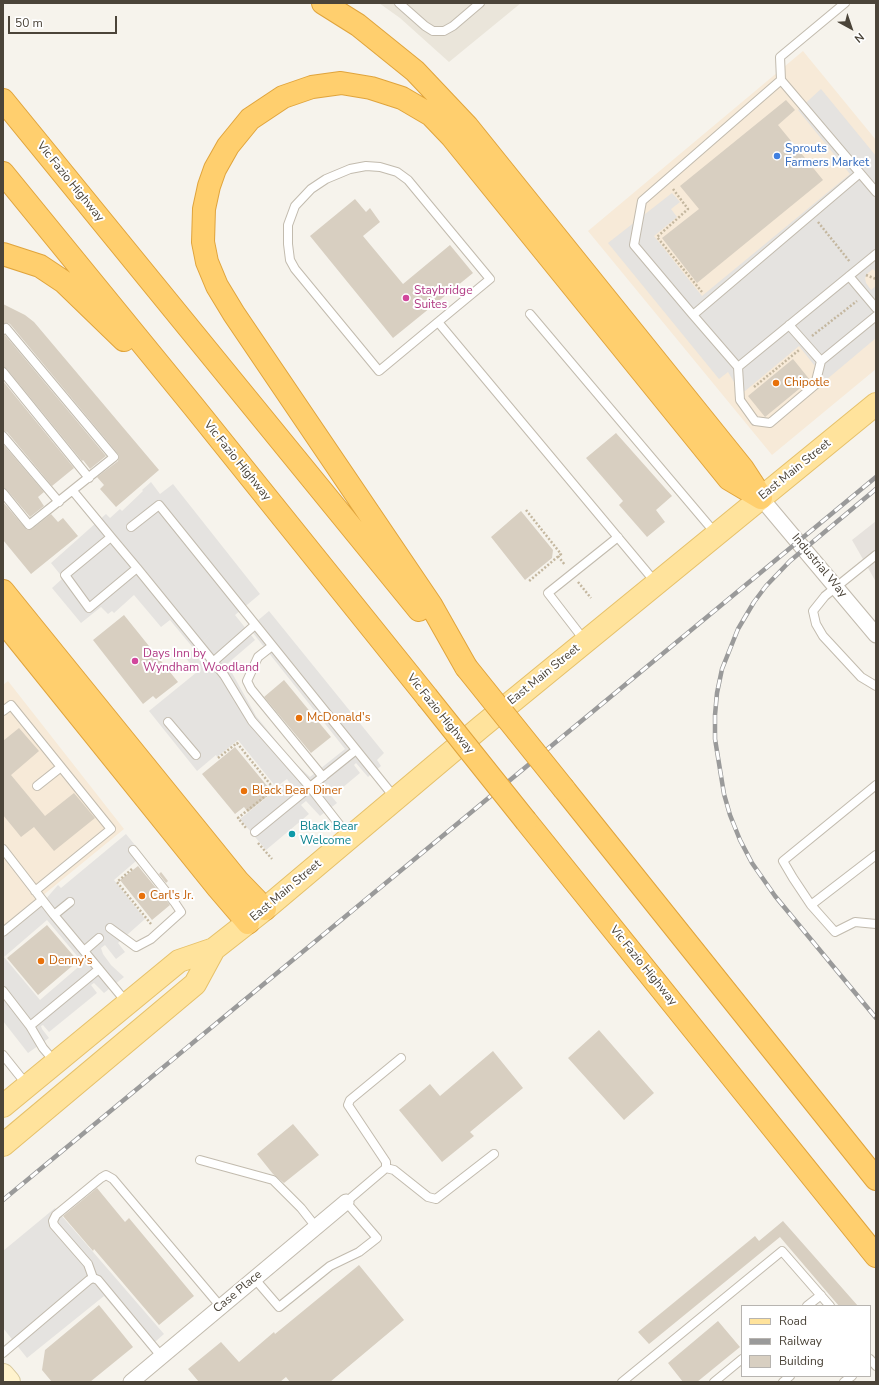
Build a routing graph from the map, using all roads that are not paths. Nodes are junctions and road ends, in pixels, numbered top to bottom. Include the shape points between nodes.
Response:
1 (323, 3) edge
2 (399, 3) edge
3 (480, 3) edge
4 (845, 3) edge
5 (782, 80) junction
6 (3, 100) edge
7 (3, 173) edge
8 (860, 173) junction
9 (876, 192) edge
10 (3, 254) edge
11 (876, 254) edge
12 (849, 276) junction
13 (876, 308) edge
14 (530, 314) dead end
15 (692, 315) junction
16 (876, 316) edge
17 (438, 322) junction
18 (789, 325) junction
19 (3, 330) edge
20 (821, 361) junction
21 (738, 367) junction
22 (3, 372) edge
23 (876, 404) edge
24 (194, 407) junction
25 (3, 436) edge
26 (89, 478) junction
27 (73, 491) junction
28 (3, 493) edge
29 (761, 498) junction
30 (59, 502) junction
31 (131, 527) dead end
32 (717, 534) junction
33 (618, 536) junction
34 (111, 537) junction
35 (876, 556) edge
36 (137, 568) junction
37 (656, 584) junction
38 (837, 588) junction
39 (3, 591) edge
40 (3, 622) edge
41 (255, 625) junction
42 (876, 635) edge
43 (586, 641) junction
44 (272, 646) junction
45 (213, 662) junction
46 (466, 667) junction
47 (876, 686) edge
48 (3, 712) edge
49 (168, 722) dead end
50 (356, 750) junction
51 (196, 755) dead end
52 (61, 767) junction
53 (323, 777) junction
54 (876, 785) edge
55 (37, 786) dead end
56 (310, 787) junction
57 (396, 799) junction
58 (251, 831) road end
59 (350, 838) junction
60 (3, 849) edge
61 (133, 850) dead end
62 (876, 855) edge
63 (35, 891) junction
64 (42, 900) junction
65 (70, 902) dead end
66 (811, 905) junction
67 (265, 909) junction
68 (54, 915) junction
69 (248, 923) junction
70 (876, 924) edge
71 (110, 928) dead end
72 (3, 932) edge
73 (99, 938) dead end
74 (214, 948) junction
75 (84, 951) junction
76 (99, 969) junction
77 (3, 991) edge
78 (128, 1004) junction
79 (30, 1026) junction
80 (3, 1055) edge
81 (401, 1058) dead end
82 (56, 1063) junction
83 (78, 1082) junction
84 (27, 1086) junction
85 (3, 1106) edge
86 (3, 1145) edge
87 (494, 1154) dead end
88 (200, 1160) dead end
89 (386, 1168) junction
90 (876, 1179) edge
91 (346, 1202) junction
92 (316, 1227) junction
93 (876, 1256) edge
94 (93, 1278) junction
95 (254, 1278) junction
96 (821, 1295) junction
97 (808, 1305) edge
98 (829, 1305) edge
99 (221, 1307) junction
100 (3, 1353) edge
101 (161, 1356) junction
102 (741, 1360) edge
103 (3, 1375) edge
104 (9, 1382) edge
105 (130, 1382) edge
106 (622, 1382) edge
107 (714, 1382) edge

1 - 29 highway via 358,25 415,72 467,126 743,468
2 - 3 lane via 433,31 444,31
4 - 5 lane via 780,57
5 - 8 lane
5 - 15 lane via 642,201 634,245
6 - 46 highway, Vic Fazio Highway
7 - 24 highway, Vic Fazio Highway
8 - 9 lane
8 - 15 lane
10 - 24 highway via 40,266 64,282
11 - 12 lane
12 - 13 lane
12 - 18 lane
14 - 32 lane
15 - 21 lane
16 - 20 lane
17 - 17 lane via 379,371 290,260 288,225 295,206 311,188 350,169 366,166 397,172 408,180 490,278
17 - 33 lane
18 - 20 lane
18 - 21 lane
19 - 26 lane via 6,328 114,457
20 - 21 lane via 815,385 770,423 754,421 740,400
22 - 26 lane
23 - 29 main road, East Main Street
24 - 93 highway, Vic Fazio Highway, bridge
25 - 30 lane
26 - 27 lane
27 - 30 lane
27 - 34 lane
28 - 30 lane via 29,525
29 - 32 main road, East Main Street
29 - 38 street, Industrial Way
29 - 46 highway via 729,479 452,137 431,115 402,98 371,88 341,83 312,87 283,97 250,119 228,146 215,169 204,209 203,242 207,262 217,286 234,314 431,605
31 - 41 lane via 159,505
32 - 37 main road, East Main Street
33 - 37 lane
33 - 43 lane via 548,593
34 - 36 lane
34 - 36 lane via 65,575 90,608
35 - 38 lane
36 - 45 lane
37 - 43 main road, East Main Street
38 - 42 street, Industrial Way
38 - 47 lane via 825,596 813,611 816,624 823,636 861,677
39 - 67 highway via 238,881
40 - 69 highway
41 - 44 lane
41 - 45 lane
43 - 57 main road, East Main Street
44 - 50 lane
44 - 53 lane via 258,657 247,681 251,690
45 - 56 lane via 224,675 252,721
46 - 90 highway, Vic Fazio Highway, bridge
48 - 52 lane via 11,705
49 - 51 lane
50 - 53 lane
50 - 57 lane
52 - 55 lane
52 - 63 lane via 111,828
53 - 56 lane
54 - 66 lane via 783,861
56 - 58 lane
56 - 59 lane
57 - 59 main road, East Main Street
59 - 67 main road, East Main Street
60 - 63 lane
61 - 71 lane via 181,912 151,939 136,948
62 - 66 lane
63 - 64 lane
64 - 68 lane
64 - 72 lane
65 - 68 lane
66 - 70 lane via 835,932 855,922
67 - 69 main road, East Main Street
68 - 75 lane
69 - 74 main road, East Main Street
73 - 75 lane
74 - 78 main road, East Main Street via 179,961
74 - 83 main road, East Main Street via 195,984
75 - 76 lane
76 - 78 lane
76 - 79 lane
77 - 79 lane
78 - 82 main road, East Main Street
78 - 83 main road via 126,1027 98,1051
79 - 82 lane via 43,1048
80 - 84 lane
81 - 89 lane via 350,1100 348,1105 386,1162
82 - 84 main road, East Main Street
83 - 86 main road, East Main Street
84 - 85 main road, East Main Street
87 - 89 lane via 436,1199 428,1197 394,1170
88 - 92 lane via 272,1180
89 - 91 lane
91 - 92 street, Case Place
91 - 95 lane via 377,1238 359,1252 330,1266 279,1307
92 - 95 street, Case Place
94 - 99 lane via 88,1264 53,1221 56,1215 106,1175
94 - 100 lane
94 - 101 lane via 98,1280
95 - 99 street, Case Place
96 - 97 lane
96 - 98 lane
96 - 106 lane via 782,1251
99 - 101 street, Case Place
101 - 105 street, Case Place
102 - 107 lane
103 - 104 street

